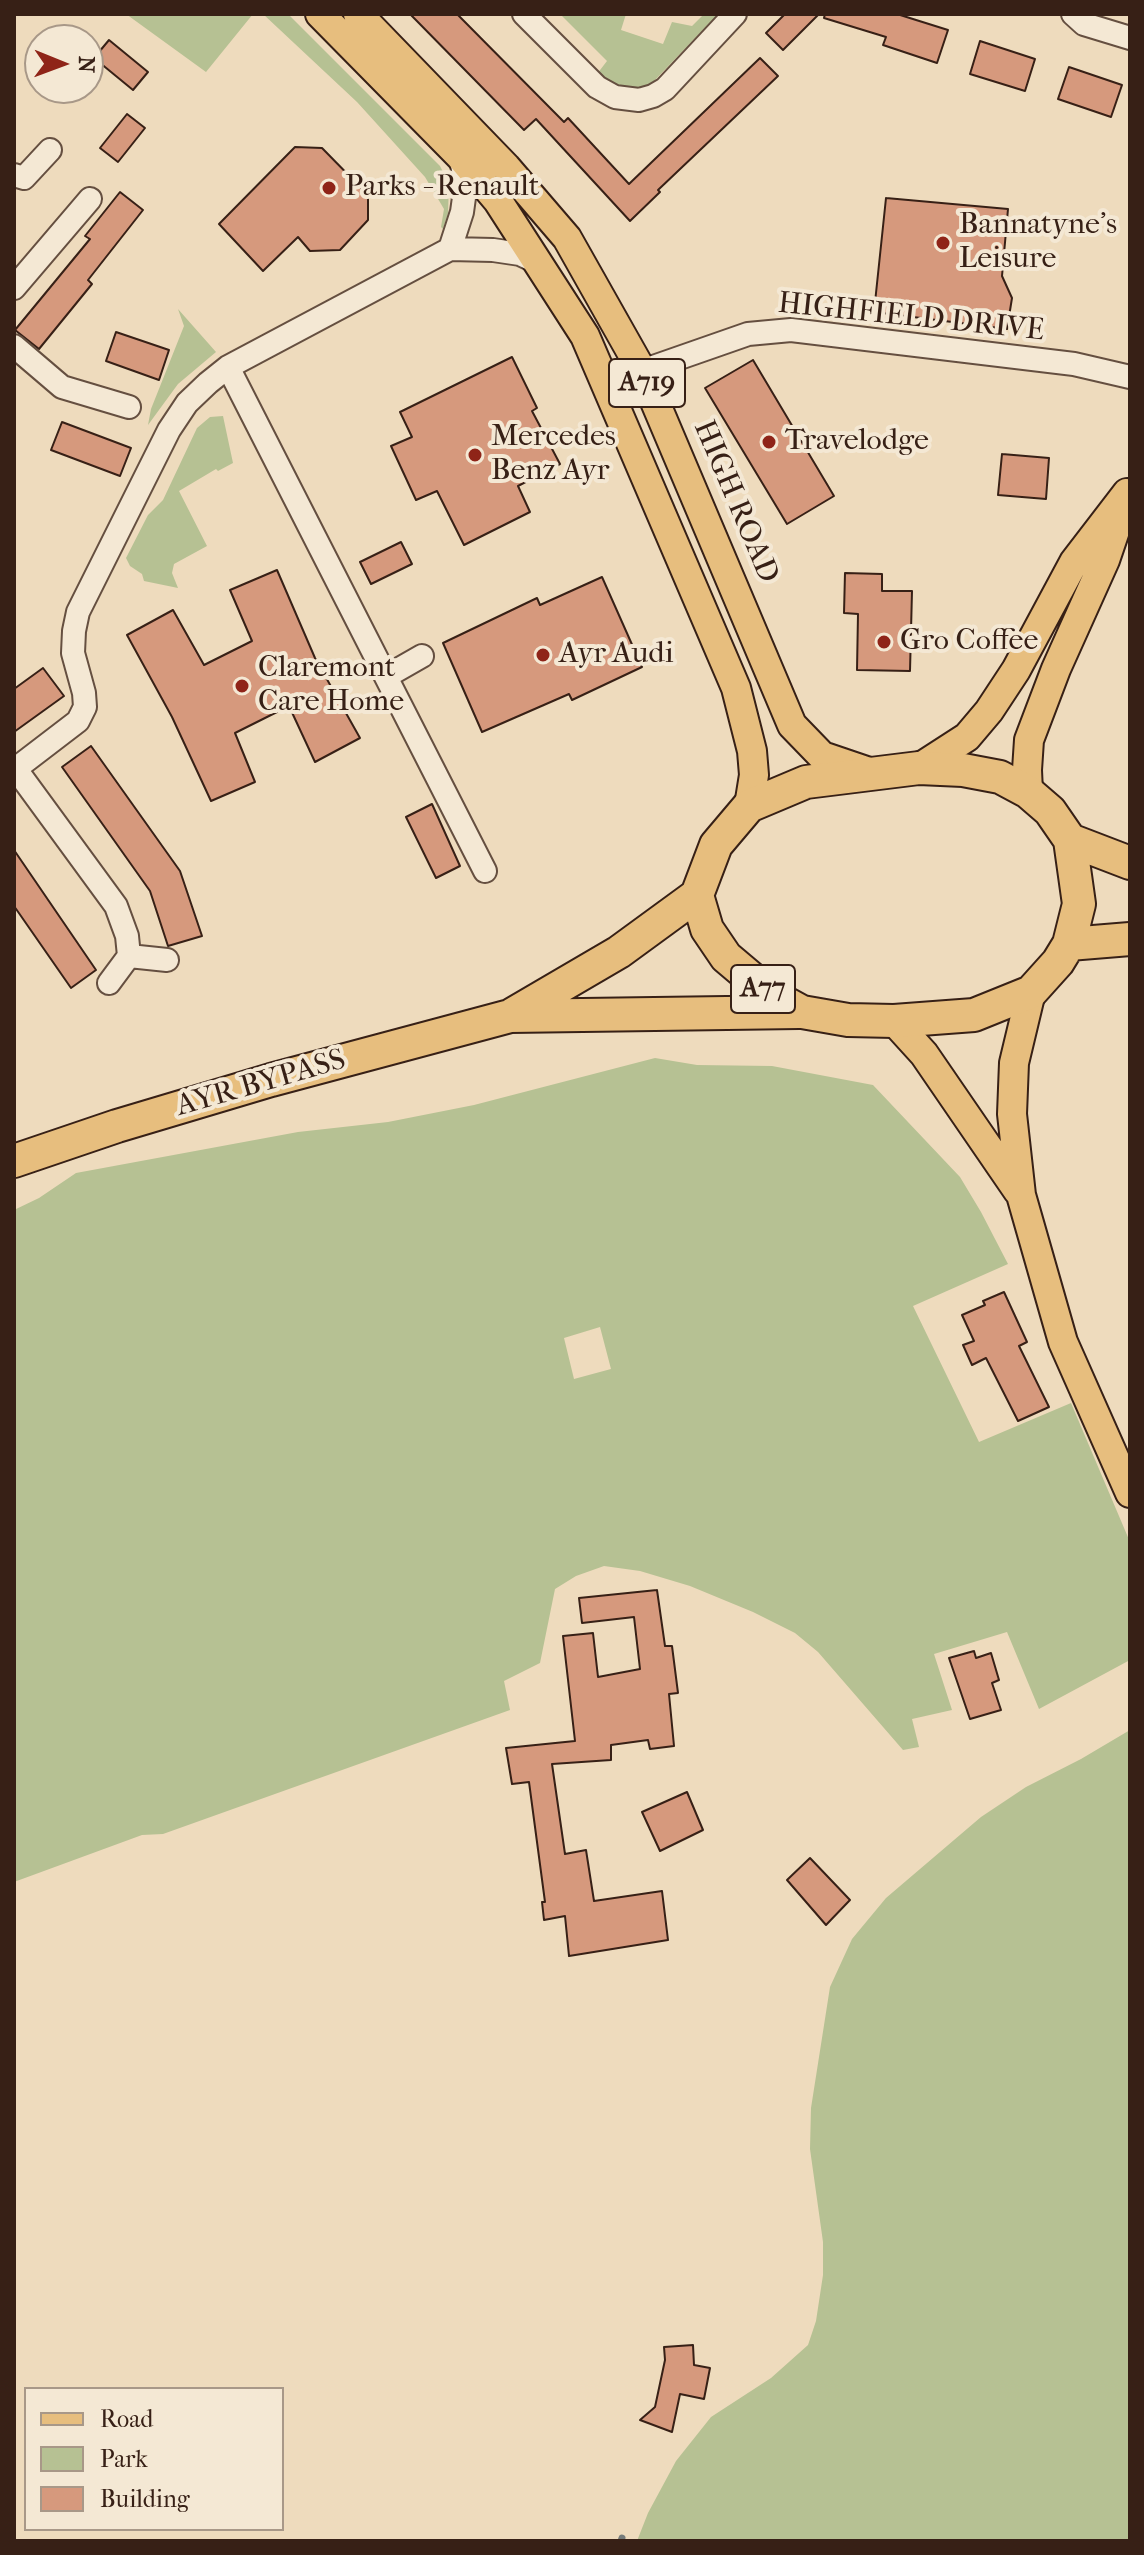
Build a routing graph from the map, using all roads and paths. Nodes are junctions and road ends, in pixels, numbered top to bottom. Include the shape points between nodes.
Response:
1 (320, 14) edge
2 (358, 14) edge
3 (524, 14) edge
4 (735, 14) edge
5 (1073, 14) edge
6 (1130, 38) edge
7 (50, 150) dead end
8 (460, 156) junction
9 (14, 175) edge
10 (90, 199) dead end
11 (450, 249) junction
12 (539, 263) junction
13 (14, 288) edge
14 (14, 346) edge
15 (228, 367) junction
16 (642, 371) junction
17 (1130, 377) edge
18 (129, 407) dead end
19 (1129, 490) edge
20 (422, 656) dead end
21 (387, 676) junction
22 (919, 768) junction
23 (15, 769) edge
24 (877, 774) junction
25 (1028, 792) junction
26 (749, 806) junction
27 (1070, 840) junction
28 (1130, 863) edge
29 (485, 871) dead end
30 (697, 895) junction
31 (1130, 939) edge
32 (1069, 944) junction
33 (129, 956) junction
34 (167, 960) dead end
35 (109, 983) dead end
36 (1031, 992) junction
37 (802, 1012) junction
38 (510, 1016) junction
39 (894, 1021) junction
40 (14, 1161) edge
41 (1021, 1195) junction
42 (1130, 1493) edge

1 - 8 main road, A719
2 - 16 main road, HIGH ROAD / A719 via 567,238
3 - 4 street via 597,87 615,97 639,100 665,89
5 - 6 street via 1084,24
7 - 9 street via 24,178
8 - 11 street via 466,183
8 - 12 main road, A719
10 - 13 street
11 - 12 street via 520,254
11 - 15 street
12 - 26 main road, A719 via 585,336 736,688 752,751
14 - 18 street via 62,387
15 - 21 street
15 - 23 street via 187,403 169,430 78,612 73,653 85,707 78,721
16 - 17 street, HIGHFIELD DRIVE via 748,334 791,330 1074,364
16 - 24 main road, HIGH ROAD / A719 via 792,725 822,756
19 - 22 main road via 1074,562 989,711 967,737
19 - 25 main road via 1029,740
20 - 21 street
21 - 29 street
22 - 24 highway, A77
22 - 25 highway, A77 via 1000,777
23 - 33 street via 116,906
24 - 26 highway, A77 via 806,782
25 - 27 highway, A77 via 1050,811
26 - 30 highway, A77 via 716,845
27 - 28 highway
27 - 32 highway, A77 via 1079,904
30 - 37 highway, A77 via 707,929 726,957 771,995
30 - 38 highway, AYR BYPASS / A77 via 619,952
31 - 32 highway
32 - 36 highway, A77
33 - 34 street
33 - 35 street
36 - 39 highway, A77 via 974,1015
36 - 41 main road via 1014,1063 1012,1114
37 - 38 highway, AYR BYPASS / A77
37 - 39 highway, A77
38 - 40 highway, AYR BYPASS / A77 via 271,1080
39 - 41 main road via 924,1054
41 - 42 main road via 1063,1342

